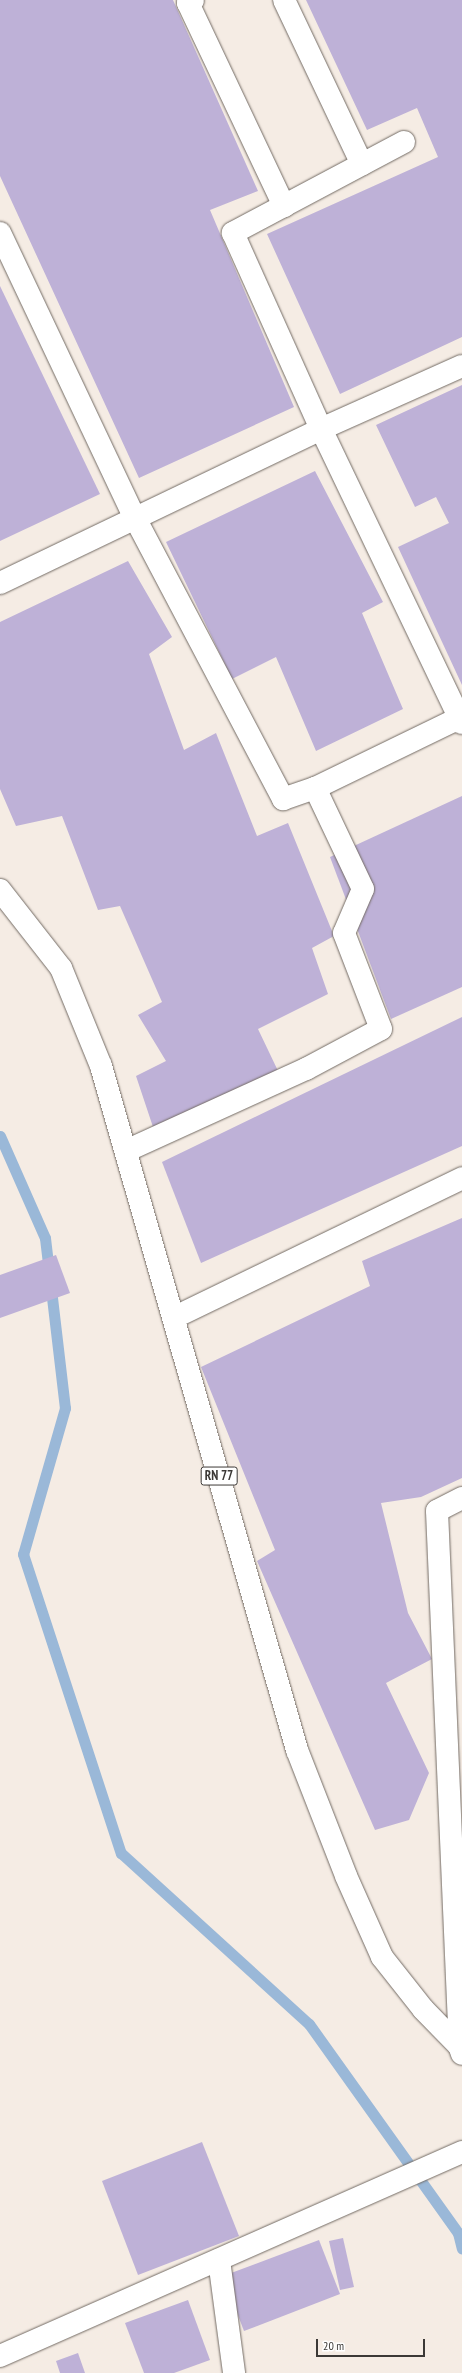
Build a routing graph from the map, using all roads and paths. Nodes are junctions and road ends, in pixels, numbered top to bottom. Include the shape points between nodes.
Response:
1 (193, 0) edge
2 (284, 0) edge
3 (404, 142) dead end
4 (362, 164) junction
5 (284, 206) junction
6 (0, 233) edge
7 (462, 366) edge
8 (321, 429) junction
9 (135, 518) junction
10 (0, 583) edge
11 (461, 720) edge
12 (315, 788) junction
13 (0, 890) edge
14 (126, 1151) junction
15 (462, 1178) edge
16 (175, 1318) junction
17 (462, 1498) edge
18 (461, 2050) edge
19 (459, 2154) edge
20 (219, 2260) junction
21 (0, 2356) edge
22 (234, 2373) edge

1 - 5 street via 188,3
2 - 4 street
3 - 4 street
4 - 5 street
5 - 8 street via 233,233
6 - 9 street
7 - 8 street
8 - 9 street
8 - 11 street
9 - 10 street
9 - 12 street via 283,800
11 - 12 street
12 - 14 street via 363,889 344,933 381,1028 306,1069
13 - 14 street, RN 77 via 61,968 101,1066
14 - 16 street, RN 77
15 - 16 street
16 - 18 street, RN 77 via 297,1750 346,1876 382,1957 423,2009
17 - 18 street via 437,1511
19 - 20 street
20 - 21 street
20 - 22 street

